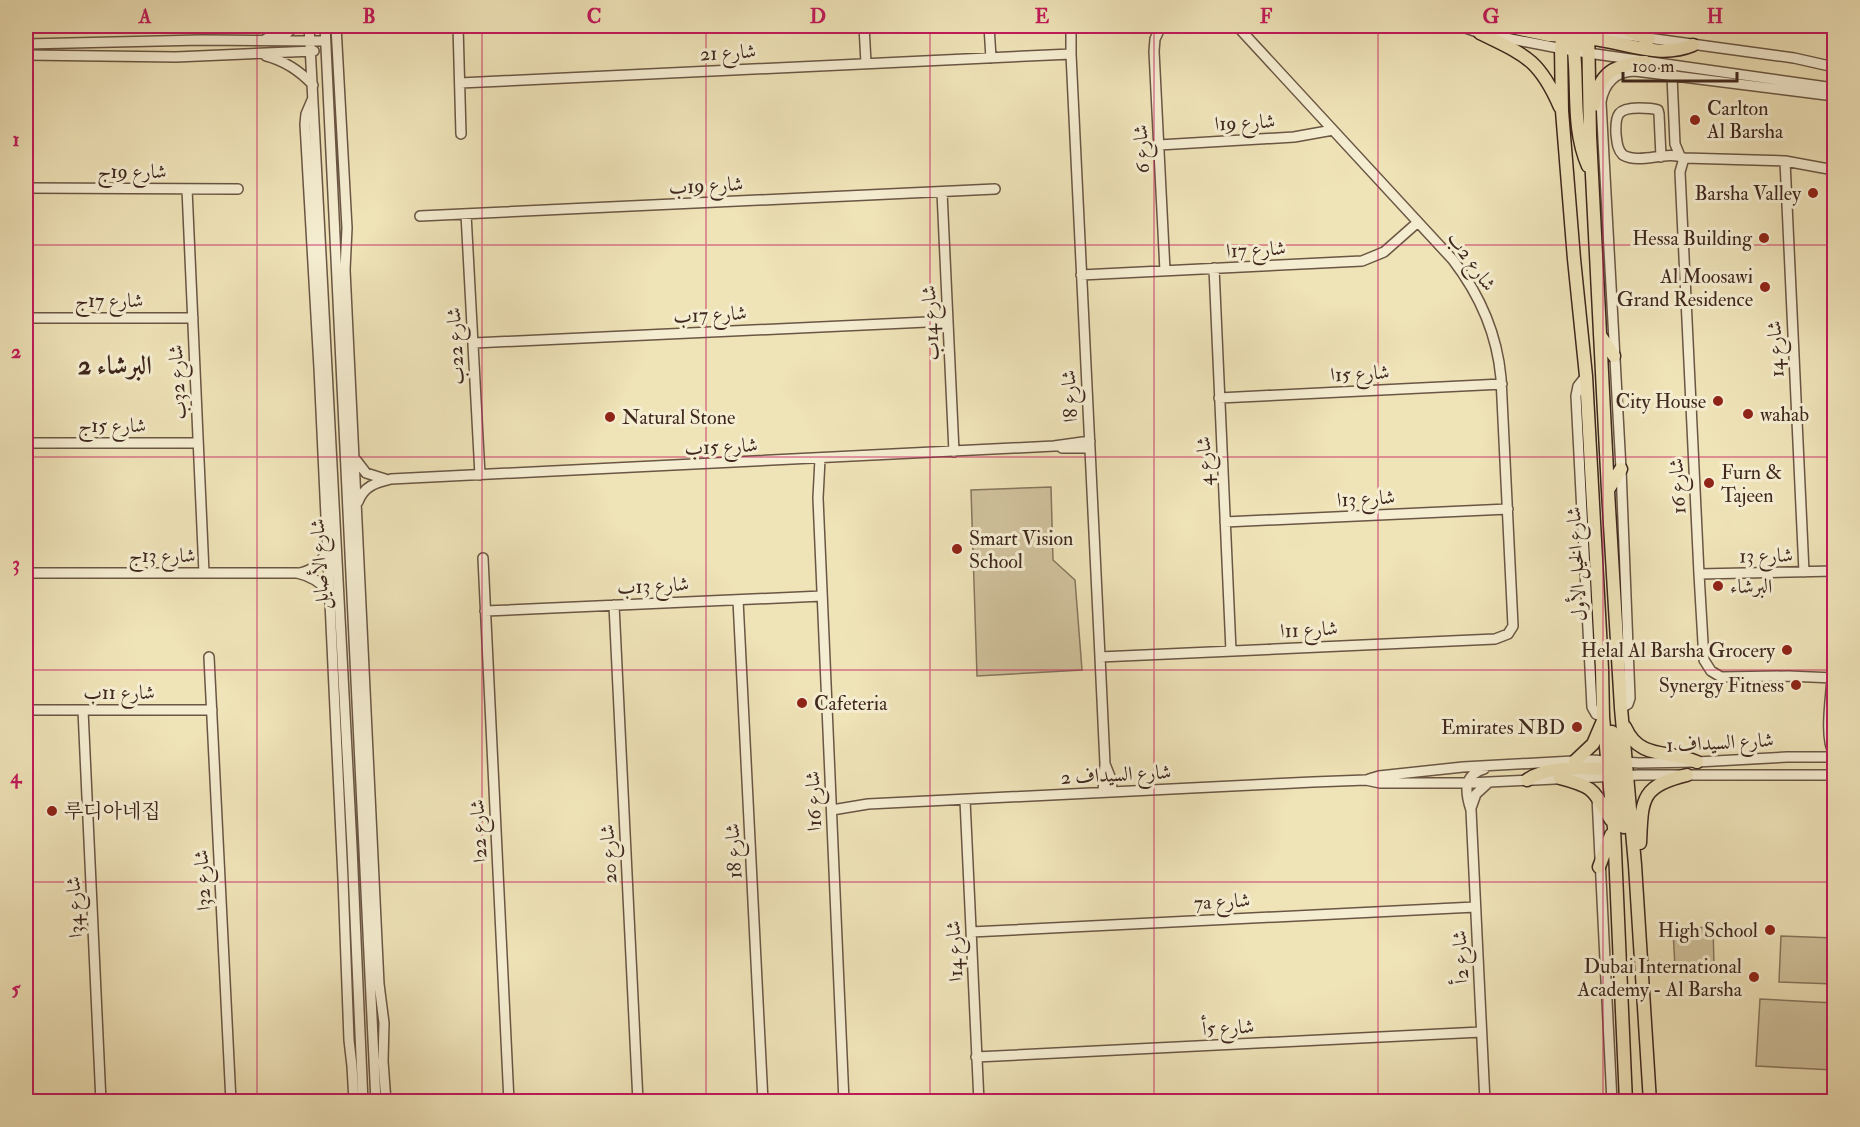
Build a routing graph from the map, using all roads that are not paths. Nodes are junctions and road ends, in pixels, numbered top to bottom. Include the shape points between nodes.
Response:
1 (286, 26) edge
2 (295, 26) edge
3 (309, 26) edge
4 (325, 26) edge
5 (336, 26) edge
6 (458, 26) edge
7 (864, 26) edge
8 (989, 26) edge
9 (1071, 26) edge
10 (1161, 26) edge
11 (1237, 26) edge
12 (1460, 26) edge
13 (1506, 26) edge
14 (1618, 26) edge
15 (1480, 33) junction
16 (1573, 34) edge
17 (264, 39) junction
18 (1649, 39) junction
19 (276, 40) junction
20 (26, 44) edge
21 (1693, 45) junction
22 (310, 46) junction
23 (326, 46) junction
24 (1587, 53) junction
25 (251, 54) junction
26 (1071, 54) junction
27 (26, 55) edge
28 (990, 58) junction
29 (1650, 62) junction
30 (866, 63) junction
31 (1834, 67) edge
32 (1668, 75) junction
33 (460, 83) junction
34 (313, 85) junction
35 (1834, 88) edge
36 (1834, 96) edge
37 (1562, 111) junction
38 (1333, 130) junction
39 (461, 134) dead end
40 (1590, 136) junction
41 (1159, 145) junction
42 (342, 149) junction
43 (330, 150) junction
44 (1661, 157) junction
45 (1682, 157) junction
46 (1785, 161) junction
47 (1834, 170) edge
48 (1592, 173) junction
49 (26, 188) edge
50 (187, 189) junction
51 (238, 189) dead end
52 (994, 189) dead end
53 (942, 192) junction
54 (466, 214) junction
55 (420, 216) dead end
56 (1418, 222) junction
57 (1214, 268) junction
58 (1165, 271) junction
59 (1081, 275) junction
60 (26, 318) edge
61 (193, 318) junction
62 (948, 321) junction
63 (344, 332) junction
64 (1600, 335) junction
65 (474, 344) junction
66 (1614, 356) junction
67 (323, 368) junction
68 (1586, 376) junction
69 (1502, 384) junction
70 (1219, 398) junction
71 (26, 443) edge
72 (198, 443) junction
73 (1090, 444) junction
74 (954, 452) junction
75 (354, 454) junction
76 (816, 459) junction
77 (1620, 469) junction
78 (480, 475) junction
79 (391, 479) junction
80 (1608, 491) junction
81 (1508, 509) junction
82 (357, 510) junction
83 (1225, 522) junction
84 (349, 539) junction
85 (328, 546) junction
86 (483, 558) dead end
87 (1804, 572) junction
88 (1834, 572) edge
89 (26, 573) edge
90 (204, 573) junction
91 (297, 573) junction
92 (1699, 574) junction
93 (330, 593) junction
94 (822, 596) junction
95 (738, 600) junction
96 (614, 605) junction
97 (485, 611) junction
98 (1513, 626) joint
99 (1231, 651) junction
100 (209, 657) dead end
101 (1100, 657) junction
102 (1602, 669) junction
103 (1833, 678) edge
104 (1621, 708) junction
105 (26, 710) edge
106 (83, 710) junction
107 (212, 711) junction
108 (1603, 718) junction
109 (1623, 723) junction
110 (1829, 737) junction
111 (1834, 755) edge
112 (1817, 756) junction
113 (1575, 761) junction
114 (1697, 762) junction
115 (1496, 766) junction
116 (1617, 769) junction
117 (1687, 775) junction
118 (1834, 775) edge
119 (1560, 777) junction
120 (1366, 780) junction
121 (1527, 780) junction
122 (1489, 782) junction
123 (1468, 783) junction
124 (1108, 792) junction
125 (1597, 797) junction
126 (964, 800) junction
127 (831, 806) junction
128 (1471, 810) junction
129 (1614, 827) junction
130 (341, 830) junction
131 (352, 847) junction
132 (1635, 865) junction
133 (1599, 867) junction
134 (1475, 907) junction
135 (971, 932) junction
136 (356, 966) junction
137 (346, 980) junction
138 (1481, 1032) junction
139 (976, 1057) junction
140 (101, 1101) edge
141 (231, 1101) edge
142 (354, 1101) edge
143 (363, 1101) edge
144 (376, 1101) edge
145 (386, 1101) edge
146 (509, 1101) edge
147 (638, 1101) edge
148 (763, 1101) edge
149 (844, 1101) edge
150 (979, 1101) edge
151 (1485, 1101) edge
152 (1612, 1101) edge
153 (1626, 1101) edge
154 (1650, 1101) edge

1 - 17 street
2 - 19 street
3 - 22 street
4 - 23 street, شارع الأصايل
5 - 42 street
6 - 33 street
7 - 30 street
8 - 28 street
9 - 26 street, شارع 8ا
10 - 41 street, شارع 6 via 1154,51
11 - 38 street, شارع 2ب
12 - 15 street
13 - 16 main road via 1545,35
14 - 18 main road
15 - 16 street
15 - 37 main road via 1536,65
16 - 18 street
16 - 21 main road via 1662,52
16 - 24 main road, شارع الخيل الأول
16 - 37 main road, شارع الخيل الأول
16 - 48 main road via 1578,129
17 - 19 street
17 - 20 street
18 - 21 street
19 - 22 street
21 - 31 street
22 - 23 street
22 - 25 street
22 - 34 street
23 - 43 street, شارع الأصايل
24 - 29 street
24 - 40 main road, شارع الخيل الأول
25 - 27 street
25 - 34 street via 287,64
26 - 28 street, شارع 21
26 - 59 street, شارع 8ا
28 - 30 street, شارع 21
29 - 32 street
29 - 35 street
29 - 40 main road via 1621,65 1603,79 1596,95
30 - 33 street, شارع 21
32 - 36 street
32 - 45 street via 1675,144
32 - 66 street via 1621,73 1609,82 1602,97
33 - 39 street
34 - 67 street via 305,124
37 - 68 main road, شارع الخيل الأول
38 - 41 street, شارع 19ا via 1294,137
38 - 56 street, شارع 2ب
40 - 48 main road, شارع الخيل الأول
41 - 58 street, شارع 6
42 - 43 street
42 - 63 street via 347,228
43 - 63 street, شارع الأصايل
44 - 44 street via 1632,159 1621,153 1616,120 1620,113 1631,108 1658,110
44 - 45 street
45 - 46 street
45 - 92 street, شارع 16
46 - 47 street
46 - 87 street, شارع 14
48 - 64 main road, شارع الخيل الأول
49 - 50 street, شارع 19ج
50 - 51 street, شارع 19ج
50 - 61 street, شارع 32ب
52 - 53 street, شارع 19ب
53 - 54 street, شارع 19ب
53 - 62 street, شارع 14ب
54 - 55 street, شارع 19ب
54 - 65 street, شارع 22ب
56 - 57 street, شارع 17ا via 1384,252 1362,261
56 - 69 street, شارع 2ب via 1453,260 1476,295 1493,334
57 - 58 street, شارع 17ا
57 - 70 street, شارع 4
58 - 59 street, شارع 17ا
59 - 73 street, شارع 8ا
60 - 61 street, شارع 17ج
61 - 72 street, شارع 32ب
62 - 65 street, شارع 17ب
62 - 74 street, شارع 14ب
63 - 75 street
63 - 84 street, شارع الأصايل
64 - 66 main road
64 - 80 main road, شارع الخيل الأول
65 - 78 street, شارع 22ب
66 - 77 street
67 - 85 street
67 - 131 street, شارع الأصايل
68 - 102 main road, شارع الخيل الأول
68 - 108 street via 1576,396 1587,623 1592,707
69 - 70 street, شارع 15ا
69 - 81 street, شارع 2ب
70 - 83 street, شارع 4
71 - 72 street, شارع 15ج
72 - 90 street, شارع 32ب
73 - 74 street, شارع 15ب
73 - 101 street, شارع 8ا
74 - 76 street, شارع 15ب
75 - 79 street, شارع 15ب via 366,473
75 - 82 street
76 - 78 street, شارع 15ب
76 - 94 street, شارع 16ا
77 - 80 main road
77 - 104 street via 1630,698
78 - 79 street, شارع 15ب
79 - 82 street, شارع 15ب via 366,489
80 - 104 main road, شارع الخيل الأول
81 - 83 street, شارع 13ا
81 - 98 street, شارع 2ب
82 - 84 street
82 - 145 street
83 - 99 street, شارع 4
84 - 144 street, شارع الأصايل
85 - 91 street via 320,562
85 - 93 street
86 - 97 street, شارع 22ا
87 - 88 street, شارع 13
87 - 92 street, شارع 13
89 - 90 street, شارع 13ج
90 - 91 street, شارع 13ج
91 - 93 street, شارع 13ج via 313,578
92 - 103 street, شارع 16 via 1704,660 1716,675
93 - 130 street
94 - 95 street, شارع 13ب
94 - 127 street, شارع 16ا
95 - 96 street, شارع 13ب
95 - 148 street, شارع 18
96 - 97 street, شارع 13ب
96 - 147 street, شارع 20
97 - 146 street, شارع 22ا
98 - 99 street, شارع 11ا via 1508,634 1495,639
99 - 101 street, شارع 11ا
100 - 107 street, شارع 32ا
101 - 124 street, شارع 8ا via 1105,764 1111,779
102 - 108 main road, شارع الخيل الأول
102 - 116 main road via 1608,681
103 - 110 street
104 - 109 main road, شارع الخيل الأول
105 - 106 street, شارع 11ب
106 - 107 street, شارع 11ب
106 - 140 street, شارع 34ا
107 - 141 street, شارع 32ا
108 - 113 main road via 1593,744
108 - 116 main road, شارع الخيل الأول
109 - 114 main road via 1632,739 1646,750
109 - 116 main road, شارع الخيل الأول
110 - 111 street
110 - 112 street
111 - 112 street, شارع السيداف 1
112 - 114 street, شارع السيداف 1
113 - 115 street, شارع السيداف 2
113 - 116 street, شارع السيداف 2
114 - 116 street, شارع السيداف 1
115 - 120 street, شارع السيداف 2 via 1384,775
115 - 123 street via 1474,772
116 - 117 street, شارع السيداف 1
116 - 119 street, شارع السيداف 2
116 - 121 main road via 1549,770
116 - 129 main road, شارع الخيل الأول
116 - 132 main road, شارع الخيل الأول
117 - 118 street, شارع السيداف 1
117 - 132 main road via 1660,783 1645,800
119 - 121 street, شارع السيداف 2
119 - 125 main road via 1586,786
120 - 123 street, شارع السيداف 2
120 - 124 street, شارع السيداف 2
121 - 122 street, شارع السيداف 2
122 - 123 street, شارع السيداف 2
122 - 128 street via 1476,794
123 - 128 street, شارع 2أ
124 - 126 street, شارع السيداف 2
125 - 129 main road
125 - 133 street
126 - 127 street, شارع السيداف 2
126 - 135 street, شارع 14ا
127 - 149 street, شارع 16ا
128 - 134 street, شارع 2أ
129 - 133 main road
129 - 153 main road, شارع الخيل الأول
130 - 131 street
130 - 137 street
131 - 136 street, شارع الأصايل
132 - 154 main road, شارع الخيل الأول
133 - 152 street
134 - 135 street, 7a شارع
134 - 138 street, شارع 2أ
135 - 139 street, شارع 14ا
136 - 137 street
136 - 143 street, شارع الأصايل
137 - 142 street
138 - 139 street, شارع 5أ
138 - 151 street, شارع 2أ
139 - 150 street, شارع 14ا

